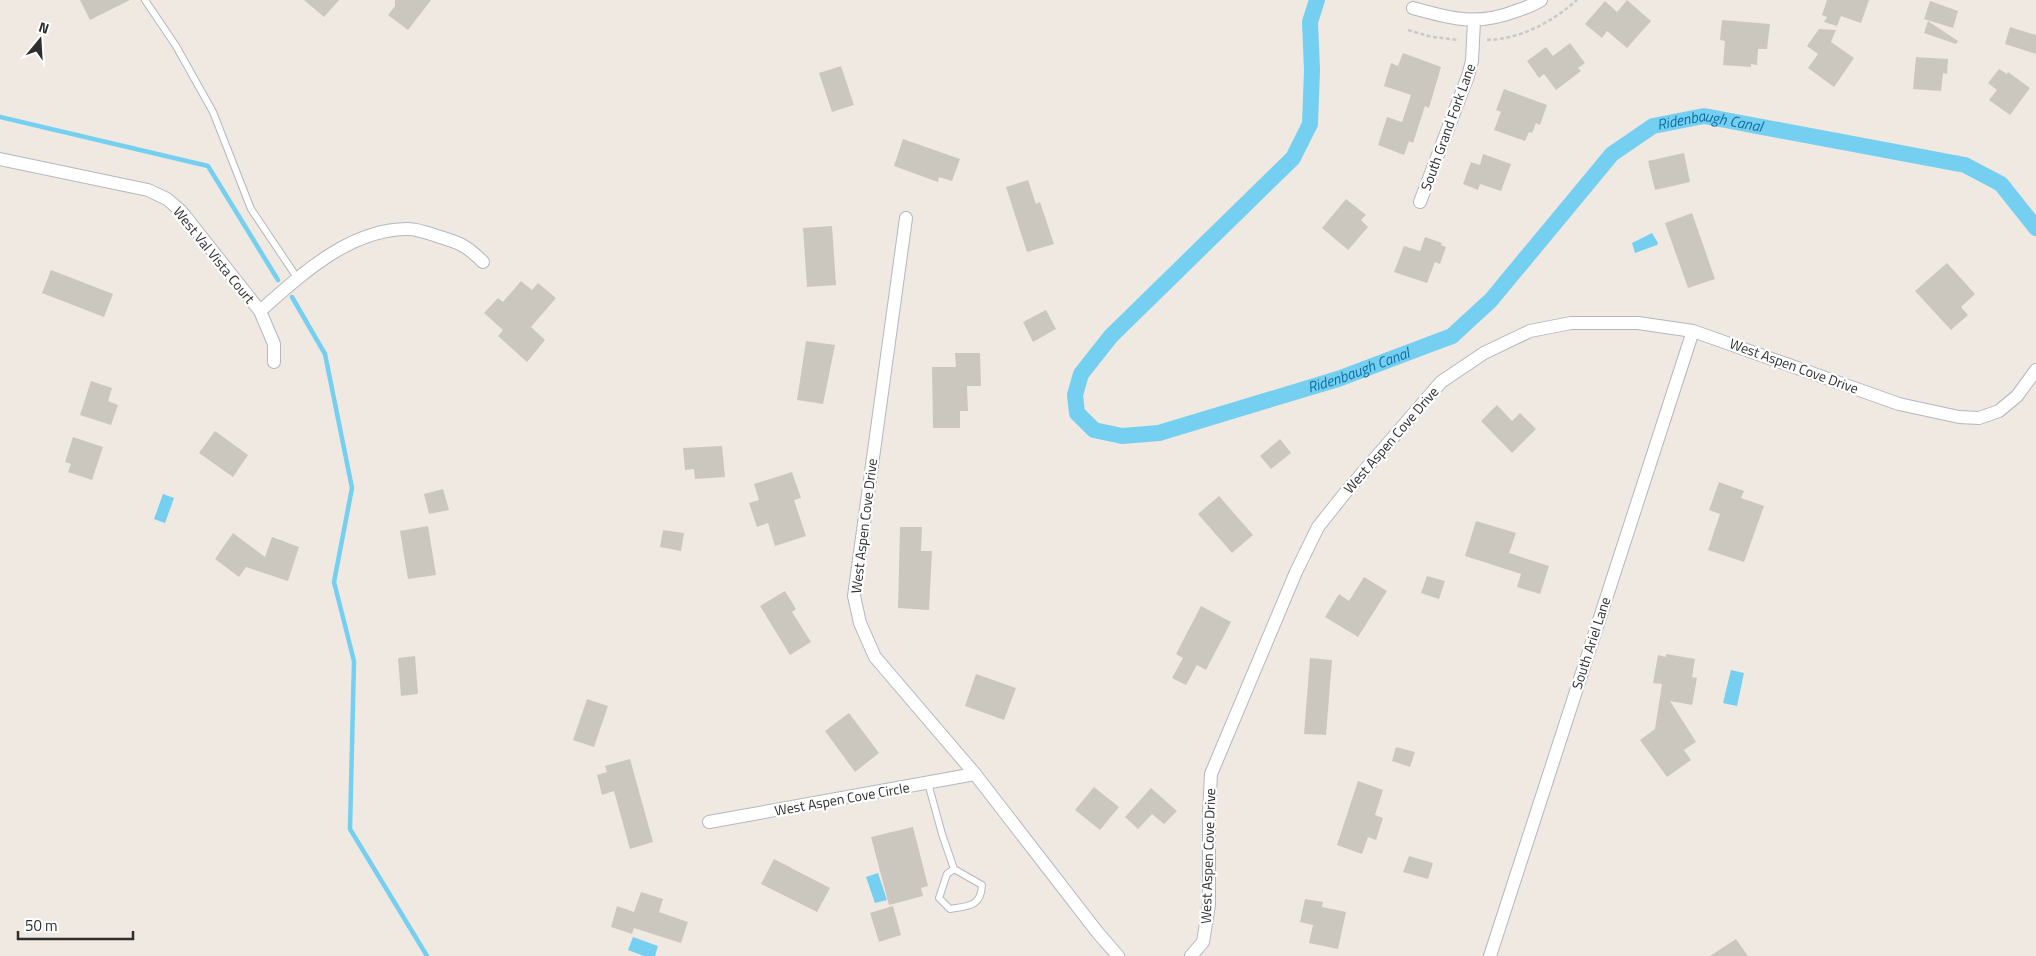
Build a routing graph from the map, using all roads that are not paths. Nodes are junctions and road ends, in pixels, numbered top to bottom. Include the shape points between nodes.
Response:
1 (145, 0) edge
2 (1541, 0) edge
3 (1413, 8) dead end
4 (1474, 21) junction
5 (0, 159) edge
6 (1420, 202) dead end
7 (906, 218) dead end
8 (483, 262) dead end
9 (298, 278) junction
10 (260, 311) junction
11 (1693, 330) junction
12 (274, 362) dead end
13 (2036, 370) edge
14 (975, 774) junction
15 (928, 783) junction
16 (709, 822) dead end
17 (954, 869) junction
18 (1118, 956) edge
19 (1191, 956) edge
20 (1490, 956) edge

1 - 9 lane via 214,112 251,209
2 - 4 street via 1503,16
3 - 4 street via 1443,17
4 - 6 street, South Grand Fork Lane via 1468,76
5 - 10 street, West Val Vista Court via 148,190 167,199 182,211
7 - 14 street, West Aspen Cove Drive via 854,596 860,623 875,657
8 - 9 street via 468,246 454,241 410,228 386,230 354,241
9 - 10 street
10 - 12 street, West Val Vista Court via 274,344
11 - 13 street, West Aspen Cove Drive via 1899,404 1959,417 1979,418 1999,411 2017,396
11 - 19 street, West Aspen Cove Drive via 1638,323 1571,322 1530,331 1484,353 1441,382 1345,493 1318,527 1296,572 1212,774 1209,905 1203,942
11 - 20 street, South Ariel Lane
14 - 15 street, West Aspen Cove Circle
14 - 18 street, West Aspen Cove Drive
15 - 16 street, West Aspen Cove Circle
15 - 17 lane
17 - 17 lane via 982,885 982,893 971,906 950,909 939,898 947,874

